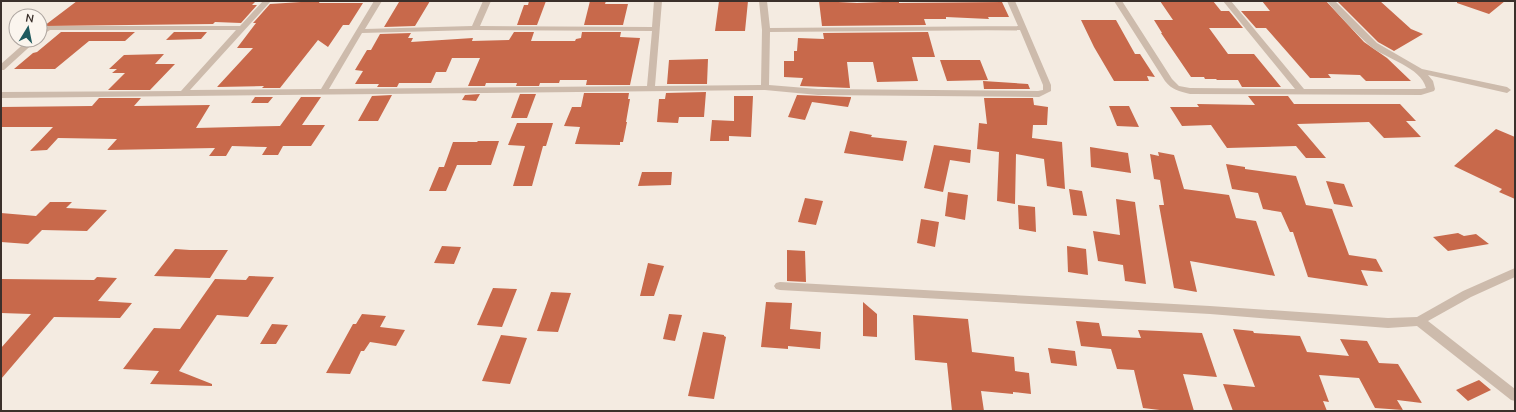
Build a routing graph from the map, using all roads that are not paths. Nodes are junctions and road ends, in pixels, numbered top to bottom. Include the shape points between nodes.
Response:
1 (267, 1) edge
2 (378, 1) edge
3 (487, 1) edge
4 (658, 1) edge
5 (763, 1) edge
6 (1011, 1) edge
7 (1118, 1) edge
8 (1227, 1) edge
9 (1331, 1) edge
10 (48, 28) edge
11 (242, 28) junction
12 (475, 28) junction
13 (1023, 28) junction
14 (656, 29) junction
15 (766, 30) junction
16 (362, 31) junction
17 (24, 48) edge
18 (1, 68) edge
19 (1419, 71) junction
20 (765, 87) junction
21 (651, 88) junction
22 (1507, 90) dead end
23 (323, 92) junction
24 (1302, 92) junction
25 (183, 93) junction
26 (1, 96) edge
27 (1515, 272) edge
28 (780, 286) dead end
29 (1419, 321) junction
30 (1515, 396) edge

1 - 11 street
2 - 16 street
3 - 12 street
4 - 14 street
5 - 15 street
6 - 13 street
7 - 24 street via 1176,88 1190,92
8 - 24 street
9 - 19 street via 1374,45
10 - 11 street
11 - 25 street
12 - 14 street
12 - 16 street
13 - 15 street
13 - 20 street via 1047,85 1047,91 1039,94 818,92
14 - 21 street
15 - 20 street
16 - 23 street
17 - 18 street
19 - 22 street
19 - 24 street via 1429,81 1431,89 1421,92
20 - 21 street
21 - 23 street
23 - 25 street
25 - 26 street
27 - 29 street via 1467,294
28 - 29 street via 1210,310 1388,323
29 - 30 street

